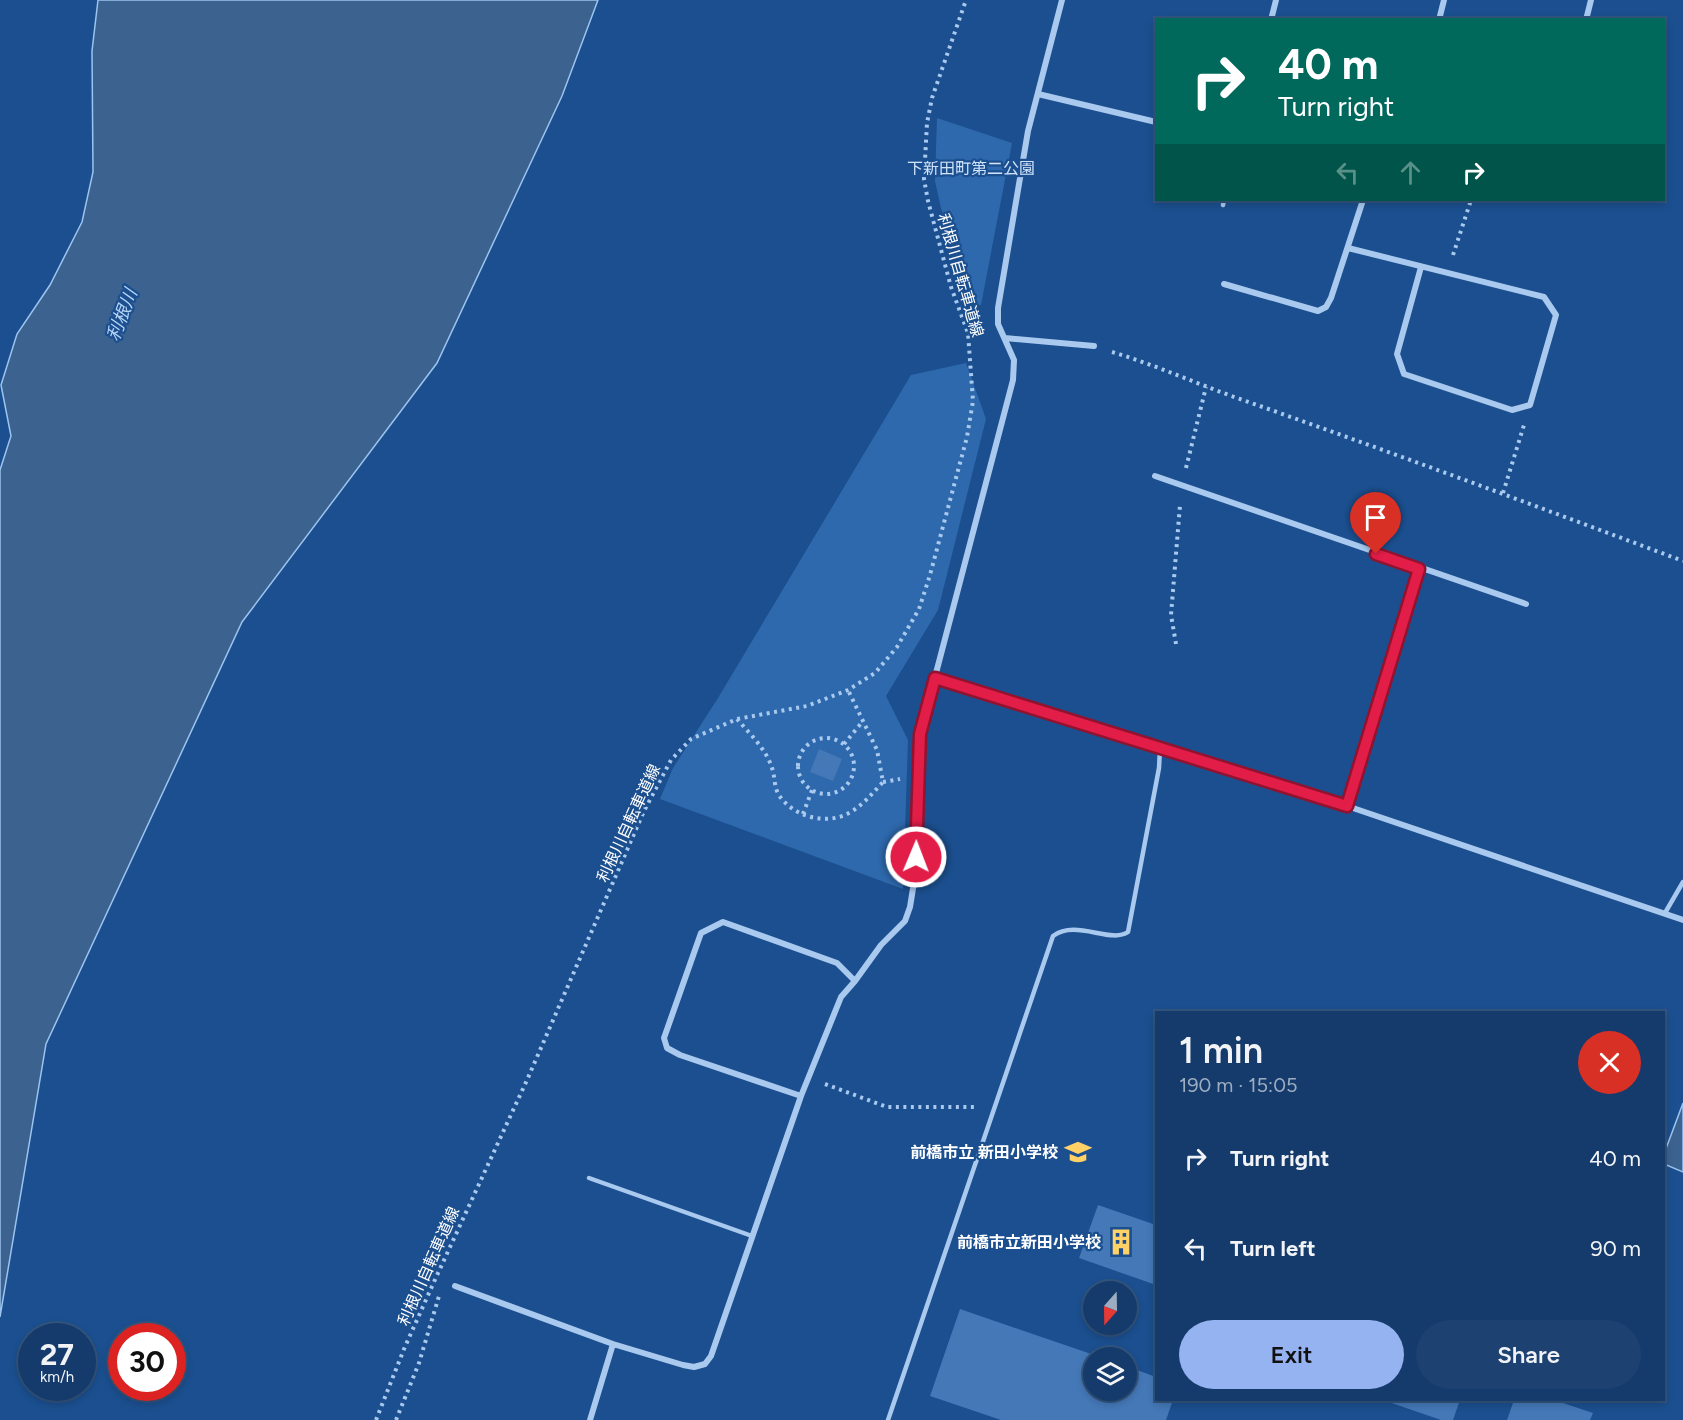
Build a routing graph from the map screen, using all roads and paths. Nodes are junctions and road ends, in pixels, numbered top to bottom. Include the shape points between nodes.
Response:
1 (966, 0) edge
2 (1062, 0) edge
3 (1276, 0) edge
4 (1444, 0) edge
5 (1591, 0) edge
6 (1272, 18) edge
7 (1440, 18) edge
8 (1586, 18) edge
9 (1038, 94) junction
10 (1155, 122) edge
11 (1363, 201) edge
12 (1471, 201) edge
13 (1348, 249) junction
14 (1422, 267) junction
15 (1448, 273) junction
16 (1224, 284) dead end
17 (1005, 338) junction
18 (1094, 346) joint
19 (1206, 387) junction
20 (1530, 405) junction
21 (1155, 476) dead end
22 (1182, 486) junction
23 (1503, 493) junction
24 (1683, 561) edge
25 (1419, 569) junction
26 (1526, 604) dead end
27 (1176, 644) dead end
28 (935, 678) junction
29 (848, 690) junction
30 (737, 719) junction
31 (863, 721) junction
32 (843, 744) junction
33 (1160, 749) junction
34 (812, 790) junction
35 (1347, 806) junction
36 (803, 814) junction
37 (1683, 882) edge
38 (1665, 913) junction
39 (1683, 920) edge
40 (855, 981) junction
41 (808, 1078) junction
42 (801, 1096) junction
43 (994, 1107) junction
44 (589, 1178) dead end
45 (752, 1236) junction
46 (455, 1286) joint
47 (613, 1344) junction
48 (376, 1420) edge
49 (396, 1420) edge
50 (590, 1420) edge
51 (888, 1420) edge

1 - 29 path, 利根川自転車道線 via 932,98 924,179 951,287 968,333 972,415 919,609 897,647 874,673
2 - 9 street
3 - 6 street
4 - 7 street
5 - 8 street
9 - 10 street
9 - 17 street via 1028,131 998,308 998,324
11 - 13 street
12 - 15 path
13 - 14 street
13 - 16 street via 1332,298 1317,311
14 - 15 street
14 - 20 street via 1397,354 1404,374 1512,410
15 - 20 street via 1544,297 1556,315
17 - 18 street
17 - 28 street via 1014,360 1010,395
18 - 19 path
19 - 22 path
19 - 23 path
20 - 23 path
21 - 22 street
22 - 25 street
22 - 27 path via 1171,615
23 - 24 path
25 - 26 street
25 - 35 street
28 - 33 street
28 - 40 street via 920,734 914,894 905,921 881,945
29 - 30 path, 利根川自転車道線 via 807,706
29 - 31 path
30 - 36 path via 764,750 778,794 794,811
30 - 48 path, 利根川自転車道線 via 691,739 671,760 658,783 428,1295
31 - 32 path
31 - 36 path via 877,750 883,782 864,803 846,815 818,819
32 - 34 path via 853,760 846,785 830,794
32 - 34 path via 817,739 802,750 798,768 805,785
33 - 35 street
33 - 43 lane via 1128,932 1119,935 1066,929 1053,936
34 - 36 path
35 - 38 street
37 - 38 lane
38 - 39 street
40 - 41 street via 841,997
40 - 42 street via 837,963 723,922 701,933 664,1038 667,1048
41 - 42 street
41 - 43 path via 887,1107
42 - 45 street
43 - 51 lane
44 - 45 lane
45 - 47 street via 705,1364 683,1365
46 - 47 street
46 - 49 path via 440,1293 419,1363
47 - 50 street

